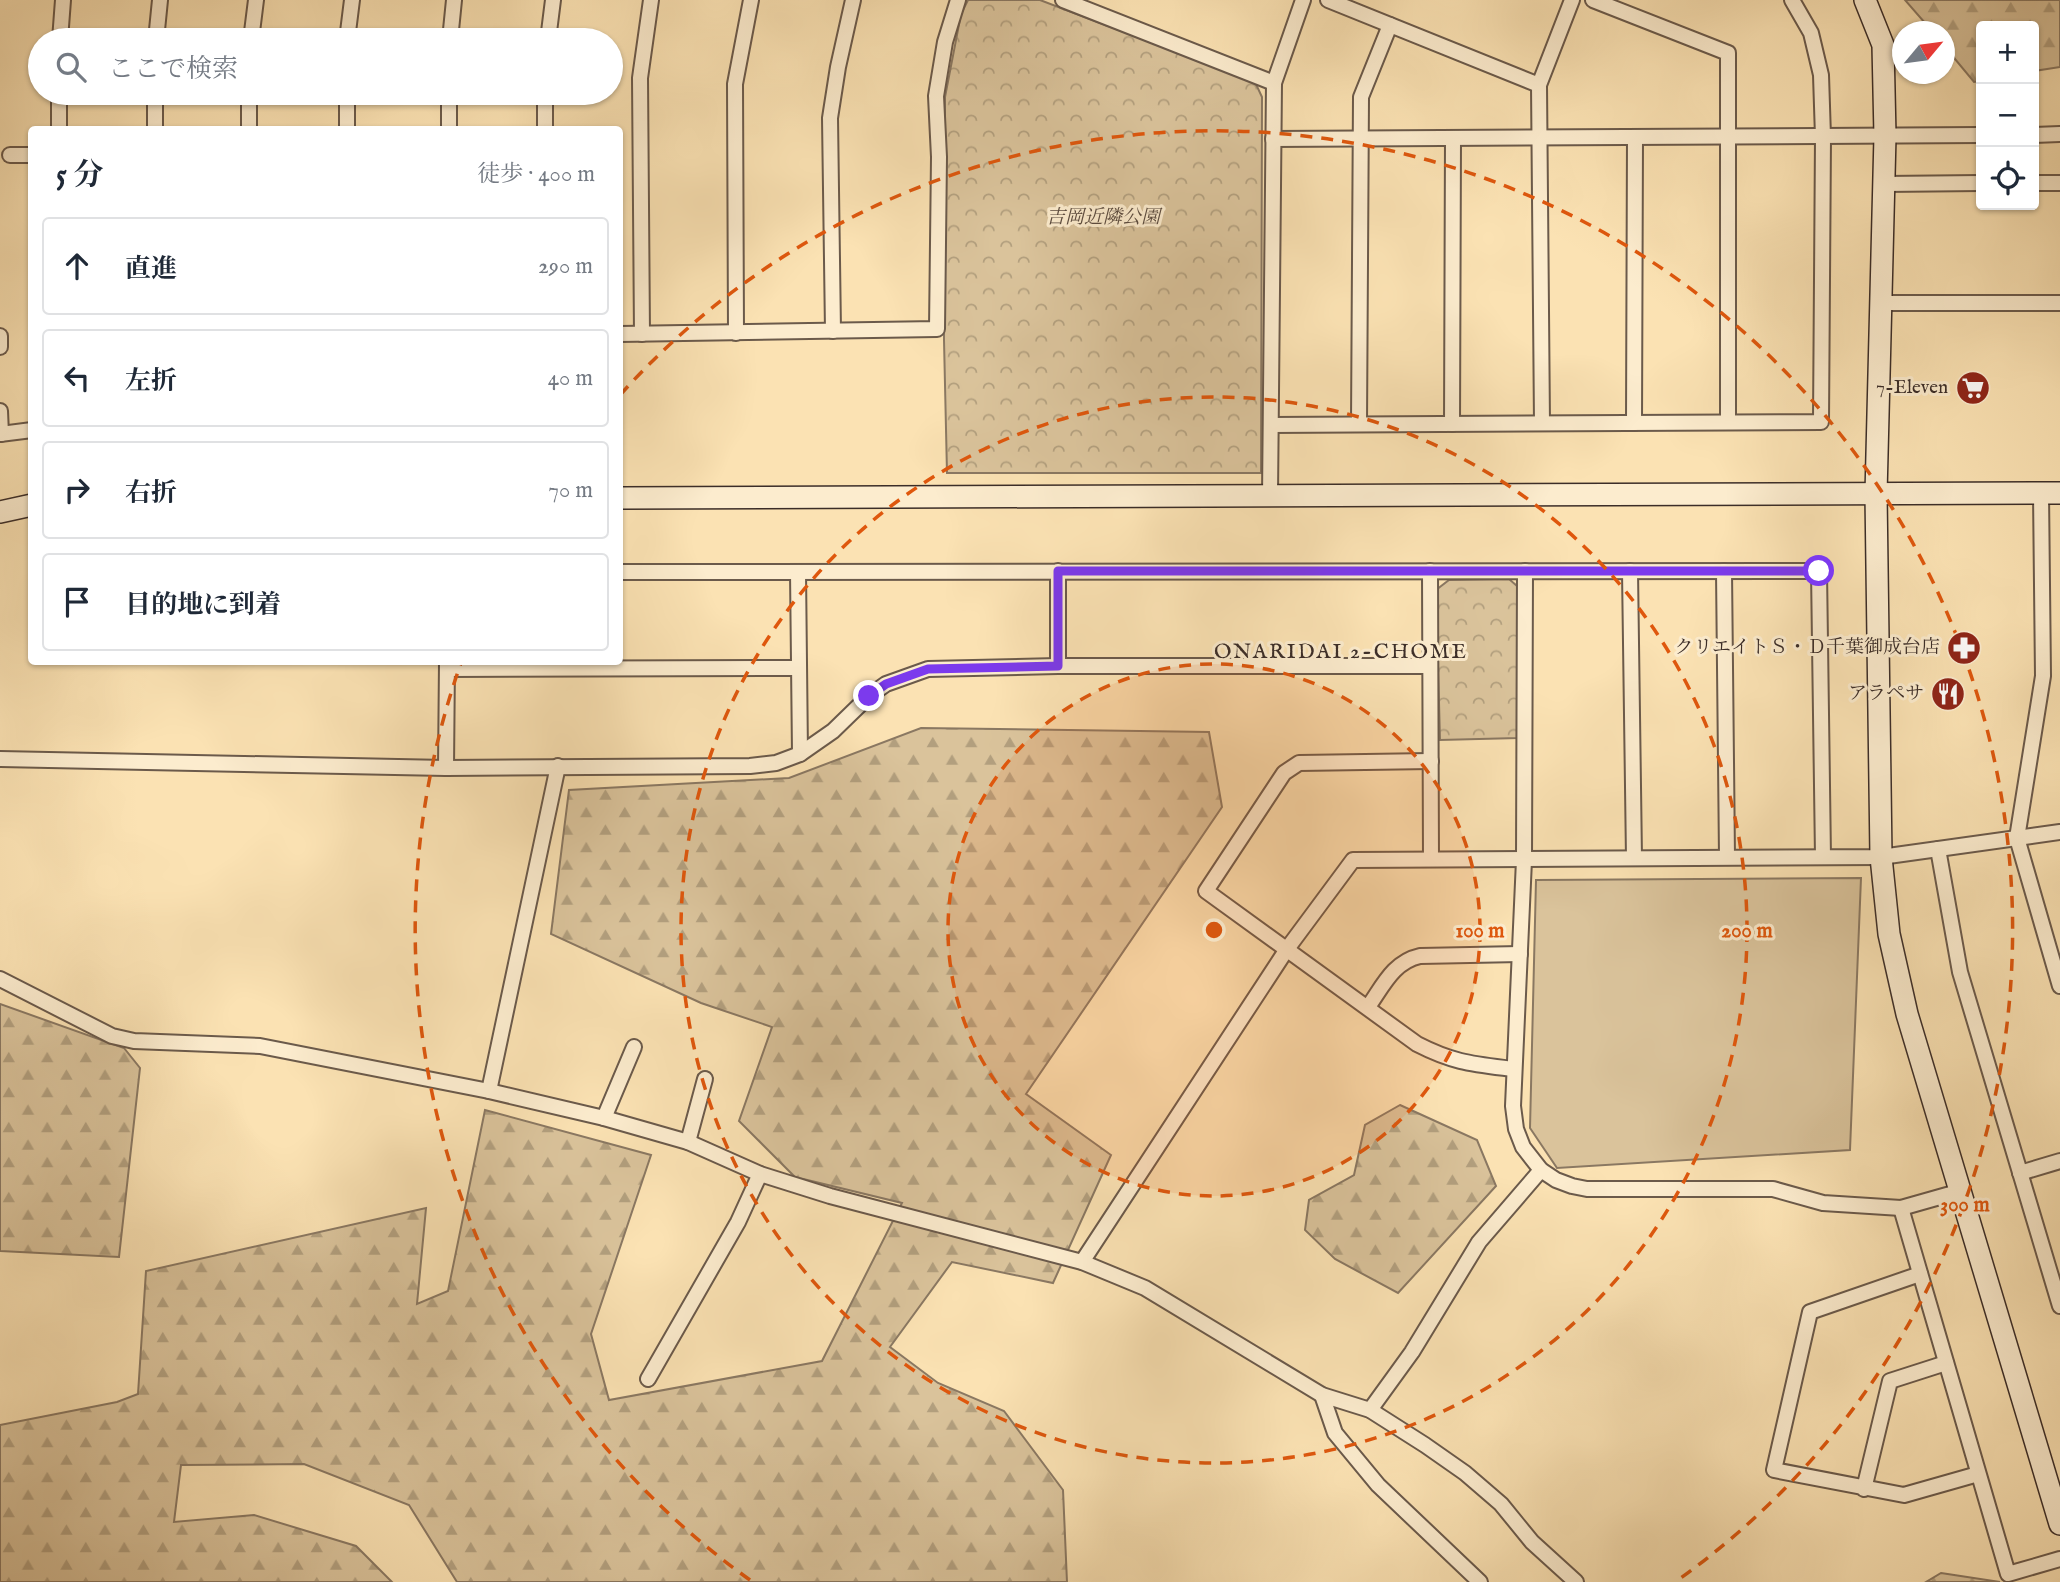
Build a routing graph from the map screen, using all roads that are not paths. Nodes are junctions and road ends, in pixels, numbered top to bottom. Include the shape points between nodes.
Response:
1 (63, 0) edge
2 (160, 0) edge
3 (256, 0) edge
4 (352, 0) edge
5 (454, 0) edge
6 (553, 0) edge
7 (651, 0) edge
8 (751, 0) edge
9 (853, 0) edge
10 (958, 0) edge
11 (1063, 0) edge
12 (1303, 0) edge
13 (1328, 0) edge
14 (1572, 0) edge
15 (1593, 0) edge
16 (1792, 0) edge
17 (1865, 0) edge
18 (1390, 25) junction
19 (61, 28) edge
20 (157, 28) edge
21 (252, 28) edge
22 (348, 28) edge
23 (451, 28) edge
24 (550, 28) edge
25 (1274, 83) junction
26 (1539, 85) junction
27 (59, 105) edge
28 (155, 105) edge
29 (249, 105) edge
30 (347, 105) edge
31 (449, 105) edge
32 (545, 105) edge
33 (59, 126) edge
34 (155, 126) edge
35 (249, 126) edge
36 (347, 126) edge
37 (449, 126) edge
38 (545, 126) edge
39 (2060, 134) edge
40 (1976, 135) edge
41 (2039, 135) edge
42 (1885, 136) junction
43 (1729, 137) junction
44 (1823, 137) junction
45 (1452, 138) junction
46 (1539, 138) junction
47 (1635, 138) junction
48 (1273, 139) junction
49 (1360, 139) junction
50 (10, 155) dead end
51 (28, 155) edge
52 (1976, 183) edge
53 (2039, 183) edge
54 (2060, 183) edge
55 (1884, 184) junction
56 (1881, 303) junction
57 (2060, 303) edge
58 (833, 331) junction
59 (736, 333) junction
60 (623, 334) edge
61 (642, 334) junction
62 (0, 336) edge
63 (0, 347) edge
64 (0, 411) edge
65 (1728, 422) junction
66 (1542, 423) junction
67 (1634, 423) junction
68 (1359, 424) junction
69 (1452, 424) junction
70 (1271, 425) junction
71 (28, 430) edge
72 (0, 434) edge
73 (2051, 493) edge
74 (1876, 494) junction
75 (1270, 496) junction
76 (623, 498) edge
77 (28, 506) edge
78 (0, 512) edge
79 (1058, 571) junction
80 (1430, 571) junction
81 (1525, 571) junction
82 (1630, 571) junction
83 (1724, 571) junction
84 (623, 572) edge
85 (798, 572) junction
86 (447, 665) edge
87 (1058, 666) junction
88 (1430, 666) junction
89 (799, 668) junction
90 (800, 754) junction
91 (0, 760) edge
92 (1431, 761) junction
93 (558, 766) junction
94 (446, 768) junction
95 (2060, 832) edge
96 (2017, 838) junction
97 (1938, 849) junction
98 (1823, 857) junction
99 (1881, 857) junction
100 (1634, 858) junction
101 (1727, 858) junction
102 (1431, 859) junction
103 (1524, 860) junction
104 (1287, 949) junction
105 (1520, 954) junction
106 (0, 979) edge
107 (2060, 986) edge
108 (1368, 1007) junction
109 (634, 1047) dead end
110 (1513, 1069) junction
111 (705, 1079) dead end
112 (488, 1091) junction
113 (604, 1118) junction
114 (688, 1142) junction
115 (2060, 1161) edge
116 (1541, 1170) junction
117 (2020, 1173) junction
118 (760, 1174) junction
119 (1961, 1191) junction
120 (1901, 1208) junction
121 (1082, 1262) junction
122 (1920, 1274) junction
123 (2060, 1306) edge
124 (1946, 1363) junction
125 (648, 1379) dead end
126 (1322, 1395) junction
127 (1370, 1410) junction
128 (1978, 1474) junction
129 (1864, 1489) junction
130 (2060, 1524) edge
131 (2060, 1559) edge
132 (1480, 1582) edge
133 (1576, 1582) edge

1 - 19 street
2 - 20 street
3 - 21 street
4 - 22 street
5 - 23 street
6 - 24 street
7 - 61 street via 640,78
8 - 59 street via 735,84
9 - 58 street via 830,118
10 - 58 street via 936,96 937,329
11 - 25 street
12 - 25 street
13 - 18 street
14 - 26 street
15 - 43 street via 1728,53
16 - 44 street via 1811,33 1821,75
17 - 42 street via 1883,45
18 - 26 street
18 - 49 street via 1361,97
25 - 48 street
26 - 46 street
27 - 33 street
28 - 34 street
29 - 35 street
30 - 36 street
31 - 37 street
32 - 38 street
39 - 41 street
40 - 42 street
42 - 44 street
42 - 55 street
43 - 44 street
43 - 47 street
43 - 65 street
44 - 65 street via 1821,422
45 - 46 street
45 - 49 street
45 - 69 street
46 - 47 street
46 - 66 street
47 - 67 street
48 - 49 street
48 - 70 street
49 - 68 street
50 - 51 street
52 - 55 street
53 - 54 street
55 - 56 street
56 - 57 street
56 - 74 street
58 - 59 street
59 - 61 street
60 - 61 street
62 - 63 street
64 - 72 street
65 - 67 street
66 - 67 street
66 - 69 street
68 - 69 street
68 - 70 street
70 - 75 street
71 - 72 street
73 - 74 street
73 - 96 street via 2043,676
74 - 75 street
74 - 99 street
75 - 76 street
77 - 78 street
79 - 80 street
79 - 85 street
79 - 87 street
80 - 81 street
80 - 88 street
81 - 82 street
81 - 103 street
82 - 83 street
82 - 100 street
83 - 98 street via 1819,571
83 - 101 street
84 - 85 street
85 - 89 street
86 - 89 street
86 - 94 street
87 - 88 street
87 - 90 street via 941,668 909,674 869,696 833,731
88 - 92 street
89 - 90 street
90 - 93 street via 750,766
91 - 94 street
92 - 102 street
92 - 104 street via 1299,763 1284,773 1206,891
93 - 94 street
93 - 112 street
95 - 96 street
96 - 97 street
96 - 107 street
97 - 99 street
97 - 117 street via 1960,972
98 - 99 street
98 - 101 street
99 - 119 street via 1889,934 1907,1014
100 - 101 street
100 - 103 street
102 - 103 street
102 - 104 street via 1353,860
103 - 105 street
104 - 108 street
104 - 121 street
105 - 108 street via 1408,959 1395,967
105 - 110 street
106 - 112 street via 111,1036 260,1046
108 - 110 street via 1440,1056
109 - 113 street
110 - 116 street via 1516,1129
111 - 114 street
112 - 113 street
113 - 114 street
114 - 118 street
115 - 117 street
116 - 120 street via 1556,1180 1587,1189 1773,1189 1823,1203
116 - 127 street via 1479,1242 1412,1352
117 - 123 street
118 - 121 street
118 - 125 street via 738,1222
119 - 120 street
119 - 130 street
120 - 122 street
121 - 126 street via 1145,1288
122 - 124 street
122 - 129 street via 1810,1312 1774,1470
124 - 128 street
124 - 129 street via 1890,1381
126 - 127 street
126 - 132 street via 1335,1433 1378,1485
127 - 133 street via 1425,1445 1501,1504 1532,1542
128 - 129 street via 1904,1495
128 - 131 street via 2008,1574

